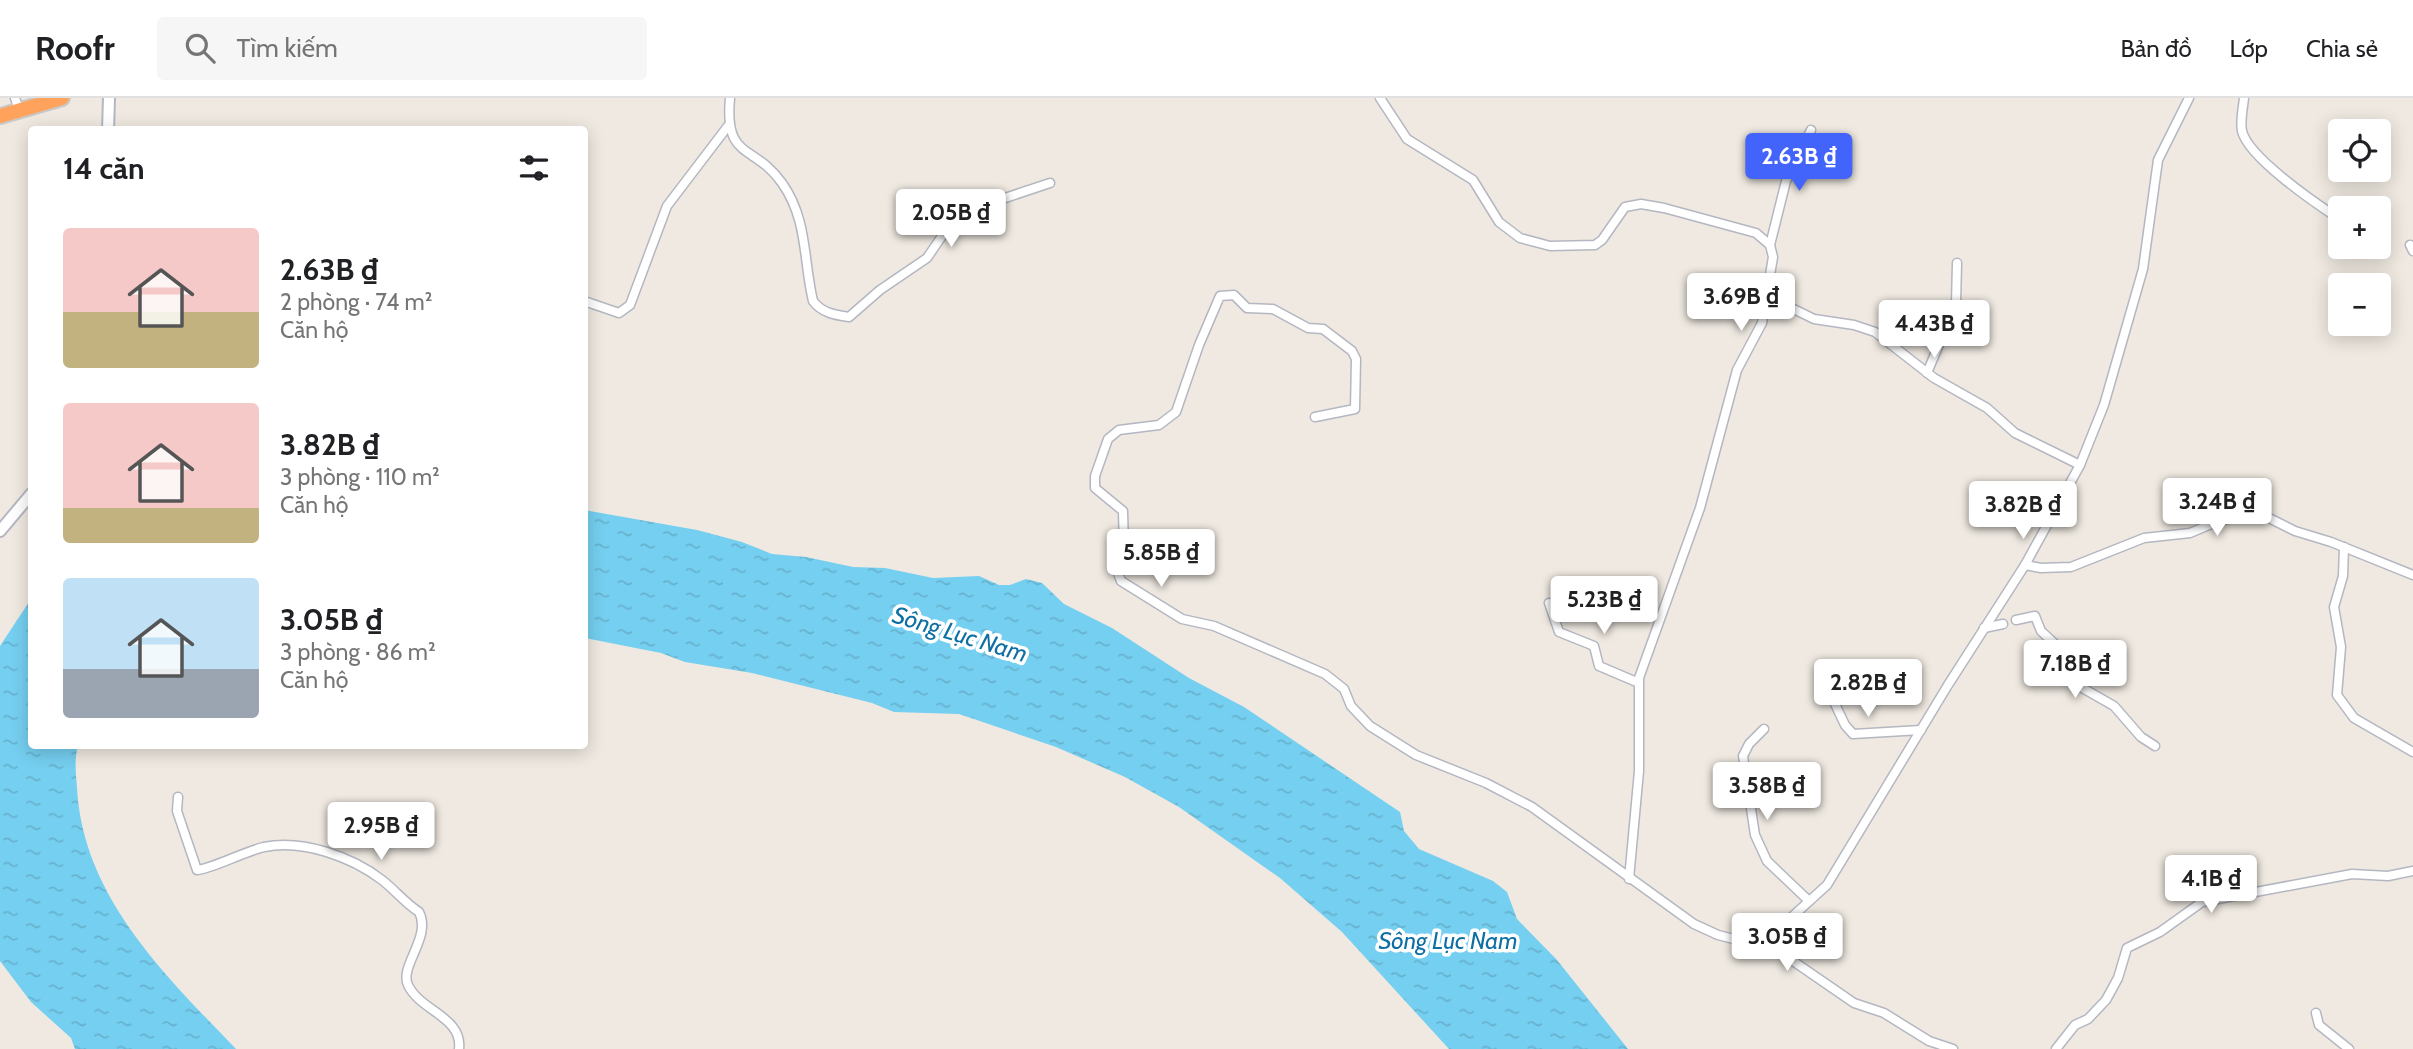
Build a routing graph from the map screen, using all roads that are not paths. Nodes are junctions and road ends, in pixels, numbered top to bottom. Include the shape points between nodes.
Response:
1 (62, 98) edge
2 (109, 98) edge
3 (730, 98) edge
4 (1380, 98) edge
5 (2189, 98) edge
6 (2244, 98) edge
7 (17, 104) edge
8 (0, 116) edge
9 (108, 126) edge
10 (728, 126) junction
11 (1811, 130) dead end
12 (1050, 183) dead end
13 (2328, 211) edge
14 (1770, 245) junction
15 (1957, 263) dead end
16 (1769, 297) junction
17 (588, 302) edge
18 (1927, 373) junction
19 (1315, 416) dead end
20 (2080, 465) junction
21 (28, 499) edge
22 (0, 531) edge
23 (2344, 547) junction
24 (2025, 565) junction
25 (2413, 575) edge
26 (1549, 603) dead end
27 (2016, 620) dead end
28 (2003, 624) dead end
29 (1984, 628) junction
30 (1639, 683) junction
31 (1827, 687) dead end
32 (1764, 729) dead end
33 (1921, 730) junction
34 (2155, 746) dead end
35 (2413, 752) edge
36 (178, 797) dead end
37 (2413, 871) edge
38 (1629, 879) junction
39 (1809, 901) junction
40 (1762, 944) junction
41 (2316, 1013) dead end
42 (459, 1049) edge
43 (1954, 1049) edge
44 (2056, 1049) edge
45 (2349, 1049) edge

1 - 7 highway
2 - 9 street
3 - 10 street
4 - 14 street via 1407,139 1474,180 1499,222 1520,238 1550,246 1594,244 1602,240 1625,207 1641,204 1755,233
5 - 20 street via 2158,160 2143,269 2104,405
6 - 13 street via 2242,128 2249,144 2282,177
7 - 8 highway
10 - 12 street via 739,145 776,174 796,207 813,301 821,310 849,317 928,258 957,214
10 - 17 street via 667,206 630,305 619,313
11 - 14 street via 1789,173
14 - 16 street
15 - 18 street via 1956,304
16 - 18 street via 1814,319 1869,330
16 - 30 street via 1760,328 1738,368 1700,508
18 - 20 street via 1987,408 2029,442
19 - 38 street via 1355,410 1356,359 1352,351 1323,329 1308,328 1273,309 1247,308 1234,295 1220,296 1176,412 1158,425 1119,430 1108,439 1094,482 1097,493 1123,511 1119,578 1182,619 1214,626 1325,674 1344,689 1351,706 1370,726 1416,755 1532,807
20 - 24 street
21 - 22 street
23 - 24 street via 2252,514 2190,533 2144,538 2071,566
23 - 25 street
23 - 35 street via 2343,576 2334,607 2341,648 2337,695 2354,719
24 - 29 street
26 - 30 street via 1559,632 1590,643 1599,666
27 - 34 street via 2035,616 2041,631 2056,645 2065,678 2114,706
28 - 29 street
29 - 33 street
30 - 38 street via 1639,771
31 - 33 street via 1853,734
32 - 39 street via 1743,757 1755,835 1767,861
33 - 39 street via 1831,878
36 - 42 street via 177,811 197,870 268,846 309,848 355,863 419,912 422,932 408,986 456,1029 461,1038
37 - 44 street via 2388,876 2352,874 2202,902 2160,932 2127,948 2106,1000 2075,1025
38 - 40 street via 1700,928
39 - 40 street
40 - 43 street via 1854,1003
41 - 45 street via 2319,1025

